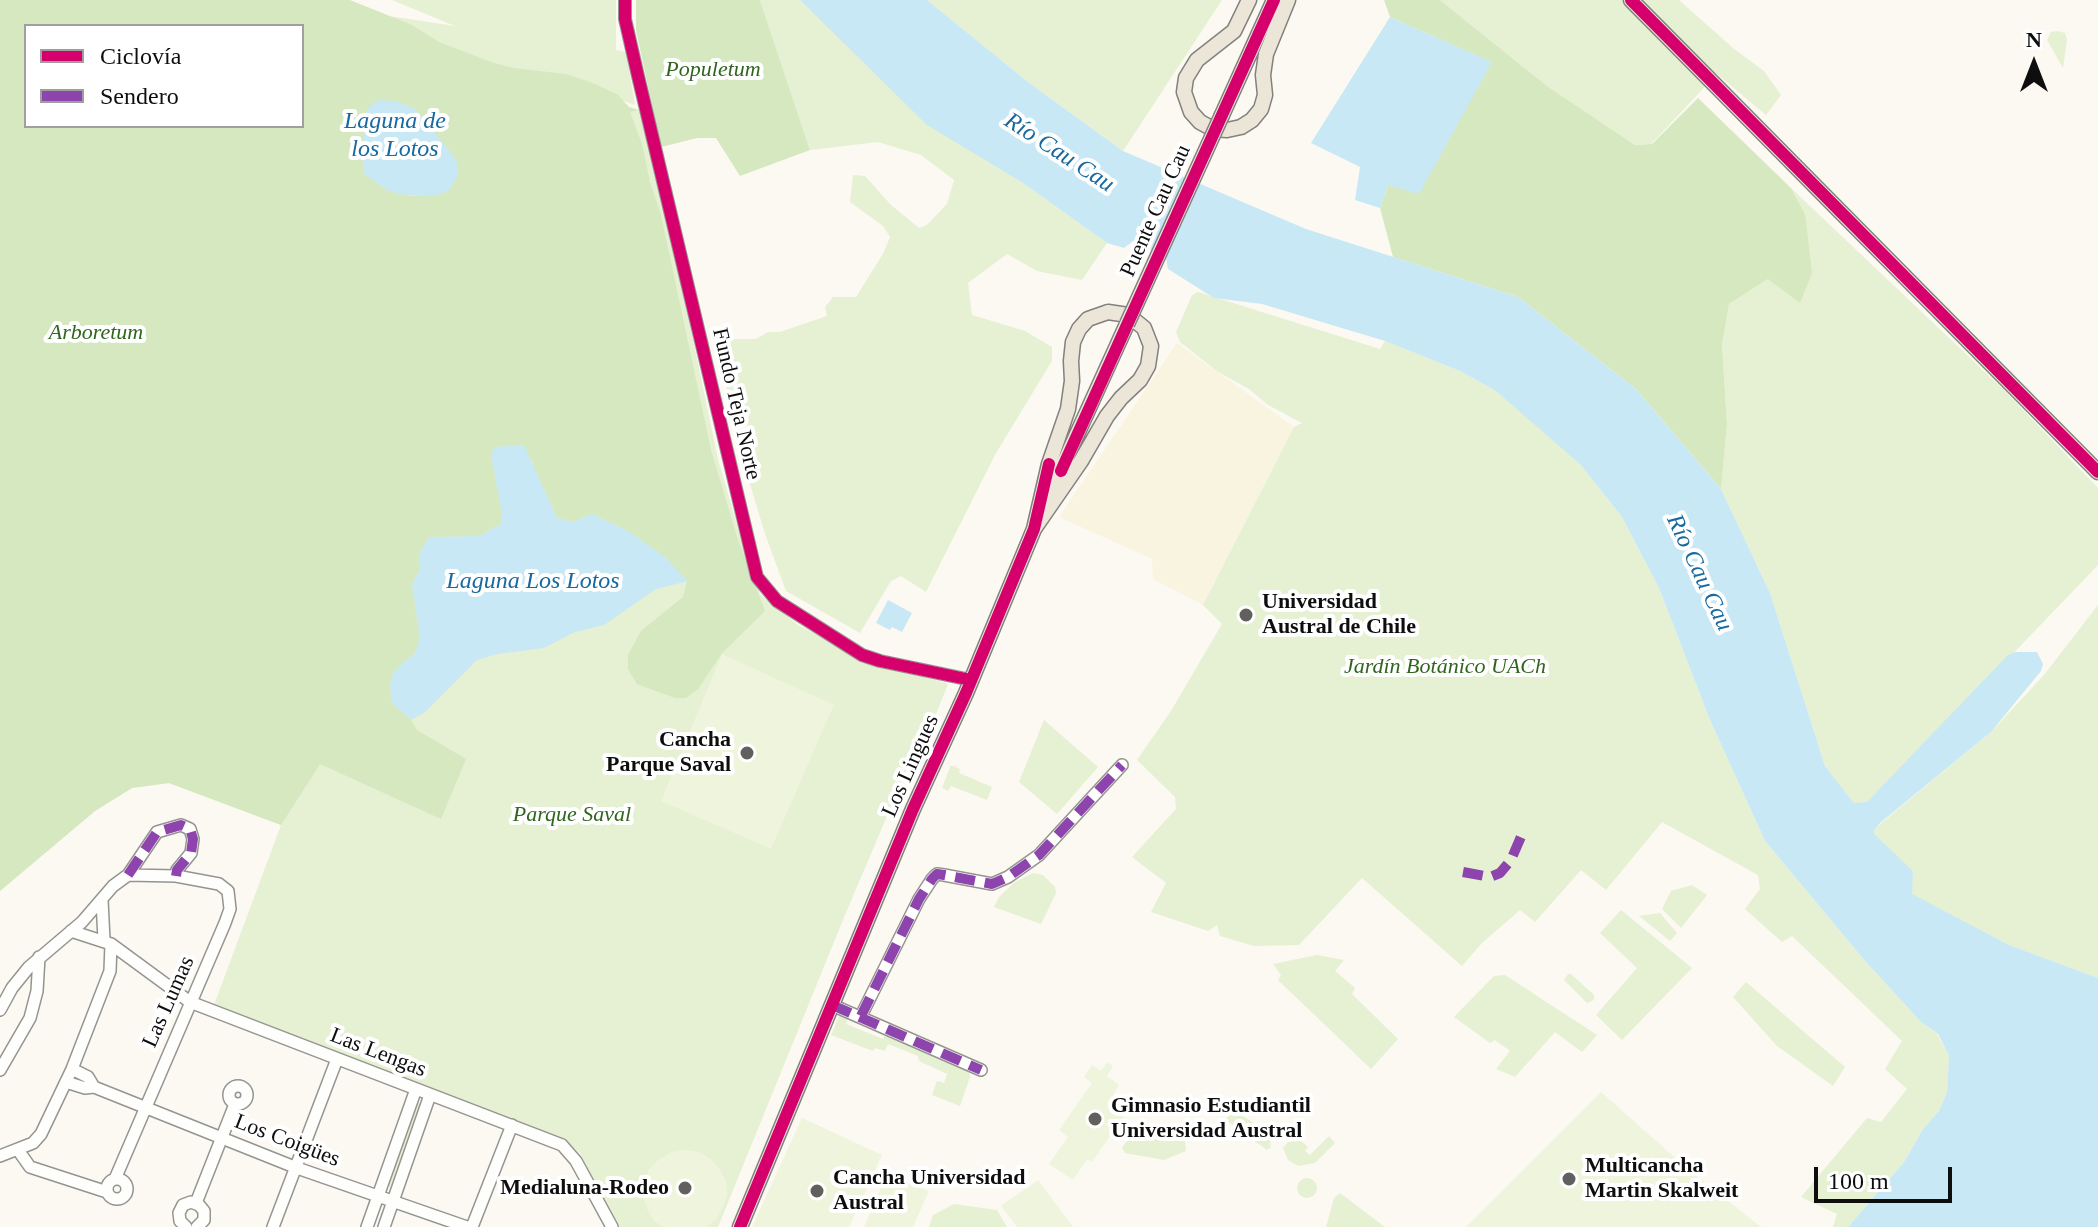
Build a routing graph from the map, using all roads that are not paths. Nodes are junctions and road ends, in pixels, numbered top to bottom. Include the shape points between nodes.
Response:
1 (625, 0) edge
2 (1249, 0) edge
3 (1274, 0) edge
4 (1288, 0) edge
5 (1631, 0) edge
6 (1127, 324) joint
7 (2098, 472) edge
8 (1034, 529) junction
9 (971, 680) junction
10 (1122, 765) dead end
11 (128, 875) junction
12 (176, 876) junction
13 (102, 900) junction
14 (71, 931) junction
15 (108, 942) junction
16 (39, 957) junction
17 (130, 957) junction
18 (110, 971) junction
19 (190, 1002) junction
20 (832, 1005) junction
21 (0, 1010) edge
22 (861, 1016) junction
23 (337, 1059) junction
24 (72, 1069) junction
25 (0, 1070) edge
26 (981, 1070) dead end
27 (66, 1082) junction
28 (94, 1087) junction
29 (416, 1089) junction
30 (430, 1095) junction
31 (235, 1104) dead end
32 (145, 1107) junction
33 (512, 1125) junction
34 (222, 1138) junction
35 (18, 1150) junction
36 (0, 1156) edge
37 (297, 1168) junction
38 (115, 1179) junction
39 (107, 1192) junction
40 (378, 1196) junction
41 (393, 1201) junction
42 (196, 1203) junction
43 (186, 1227) edge
44 (197, 1227) edge
45 (273, 1227) edge
46 (367, 1227) edge
47 (384, 1227) edge
48 (470, 1227) edge
49 (612, 1227) edge
50 (740, 1227) edge

1 - 9 street, Fundo Teja Norte via 638,76 757,577 777,601 862,655
2 - 4 main road via 1234,31 1197,60 1186,78 1187,106 1213,129 1241,127 1261,109 1266,54
3 - 6 main road, Puente Cau Cau, bridge
5 - 7 main road
6 - 8 main road, Los Lingues
8 - 8 main road via 1107,416 1148,366 1147,334 1128,315 1101,313 1088,319 1075,336 1068,409
8 - 9 main road, Los Lingues
9 - 20 main road, Los Lingues
10 - 22 street via 1032,862 1008,877 992,884 937,874 919,899
11 - 12 street, Las Lumas
11 - 12 street via 157,832 181,825 190,829 193,839 191,853
11 - 13 street
12 - 19 street, Las Lumas via 219,884 231,897
13 - 14 street
13 - 15 street
14 - 15 street, Las Lengas
14 - 16 street
15 - 17 street, Las Lengas
15 - 18 street
16 - 21 street
16 - 25 street via 30,1018
17 - 18 street
17 - 19 street, Las Lengas
18 - 24 street
19 - 23 street, Las Lengas
19 - 32 street, Las Lumas
20 - 22 street
20 - 50 main road, Los Lingues
22 - 26 street
23 - 29 street, Las Lengas
23 - 37 street
24 - 27 street
24 - 28 street, Los Coigües
27 - 28 street, Los Coigües
27 - 35 street via 41,1134
28 - 32 street, Los Coigües
29 - 30 street, Las Lengas
29 - 40 street
30 - 33 street, Las Lengas
30 - 41 street
31 - 34 street
32 - 34 street, Los Coigües
32 - 38 street, Las Lumas
33 - 48 street
33 - 49 street, Las Lengas via 570,1153
34 - 37 street, Los Coigües
34 - 42 street
35 - 36 street
35 - 39 street via 30,1167
37 - 40 street, Los Coigües
37 - 45 street
38 - 39 street, Las Lumas
38 - 39 street, Las Lumas via 125,1183 125,1195 113,1199
40 - 41 street, Los Coigües
40 - 46 street
41 - 47 street
41 - 48 street, Los Coigües
42 - 43 street via 180,1209
42 - 44 street via 205,1216

